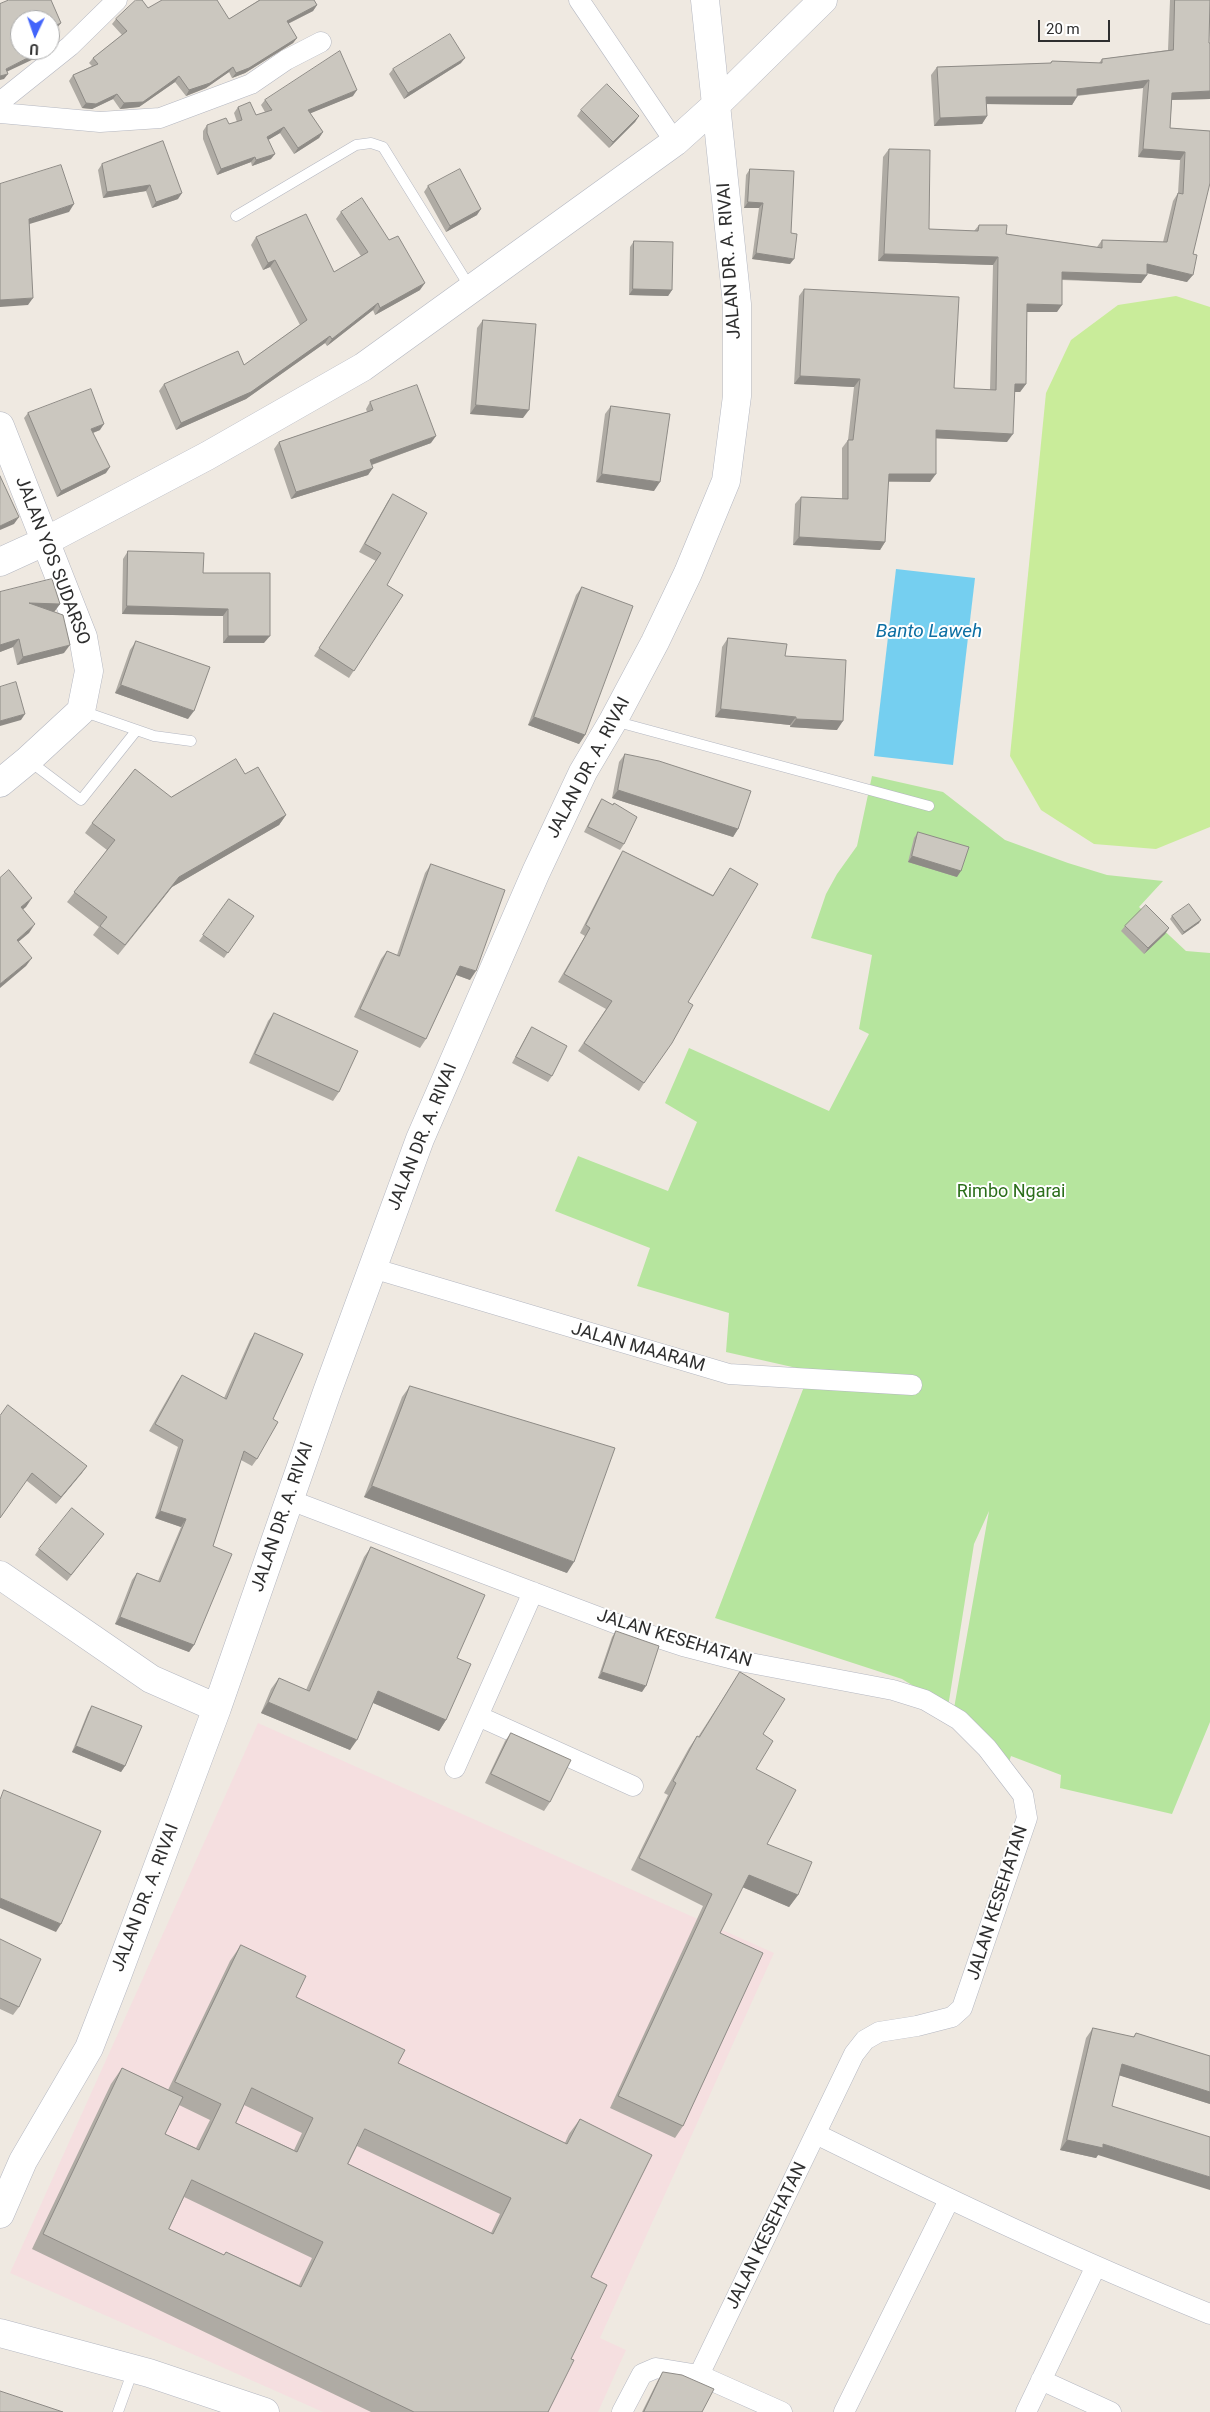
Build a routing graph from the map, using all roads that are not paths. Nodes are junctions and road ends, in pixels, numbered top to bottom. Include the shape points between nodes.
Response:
1 (116, 0) edge
2 (579, 0) edge
3 (705, 0) edge
4 (823, 0) edge
5 (321, 42) dead end
6 (0, 102) edge
7 (716, 105) junction
8 (0, 113) edge
9 (675, 142) junction
10 (236, 216) dead end
11 (471, 290) junction
12 (0, 426) edge
13 (46, 541) junction
14 (0, 562) edge
15 (81, 710) junction
16 (613, 721) junction
17 (136, 731) junction
18 (191, 741) dead end
19 (28, 760) junction
20 (0, 783) edge
21 (929, 806) dead end
22 (372, 1268) junction
23 (912, 1385) dead end
24 (290, 1500) junction
25 (0, 1575) edge
26 (533, 1592) junction
27 (217, 1708) junction
28 (478, 1716) junction
29 (455, 1768) dead end
30 (633, 1786) dead end
31 (816, 2134) junction
32 (11, 2168) edge
33 (949, 2200) junction
34 (0, 2214) edge
35 (1096, 2266) junction
36 (1206, 2307) edge
37 (0, 2333) edge
38 (133, 2369) junction
39 (699, 2375) junction
40 (1041, 2380) junction
41 (118, 2412) edge
42 (265, 2412) edge
43 (622, 2412) edge
44 (782, 2412) edge
45 (844, 2412) edge
46 (1026, 2412) edge
47 (1111, 2412) edge

1 - 6 street via 70,46
2 - 9 street
3 - 7 main road, JALAN DR. A. RIVAI
4 - 7 main road
5 - 8 street via 286,60 251,84 160,118 100,122
7 - 9 main road
7 - 16 main road, JALAN DR. A. RIVAI via 737,304 737,396 726,481 688,573
9 - 11 main road
10 - 11 lane via 356,145 371,143 382,147
11 - 13 main road via 363,367 276,418
12 - 13 main road, JALAN YOS SUDARSO
13 - 14 main road
13 - 15 main road, JALAN YOS SUDARSO via 84,636 89,671
15 - 17 lane
15 - 19 main road
16 - 21 lane
16 - 22 main road, JALAN DR. A. RIVAI via 583,772 532,881 420,1139
17 - 18 lane via 171,740
17 - 19 lane via 81,800
19 - 20 main road
22 - 23 street, JALAN MAARAM via 729,1374
22 - 24 main road, JALAN DR. A. RIVAI
24 - 26 street, JALAN KESEHATAN
24 - 27 main road, JALAN DR. A. RIVAI
25 - 27 main road via 152,1679
26 - 28 street
26 - 31 street, JALAN KESEHATAN via 683,1646 744,1662 893,1690 925,1700 959,1720 988,1748 1023,1795 1027,1818 962,2008 952,2017 879,2032 865,2040 854,2054
27 - 32 main road, JALAN DR. A. RIVAI via 88,2048
28 - 29 street
28 - 30 street
31 - 33 street
31 - 39 street, JALAN KESEHATAN
32 - 34 main road, JALAN DR. A. RIVAI
33 - 35 street
33 - 45 street
35 - 36 street
35 - 40 street
37 - 38 main road
38 - 41 lane
38 - 42 main road
39 - 43 street via 656,2368 642,2374
39 - 44 street
40 - 46 street
40 - 47 street

